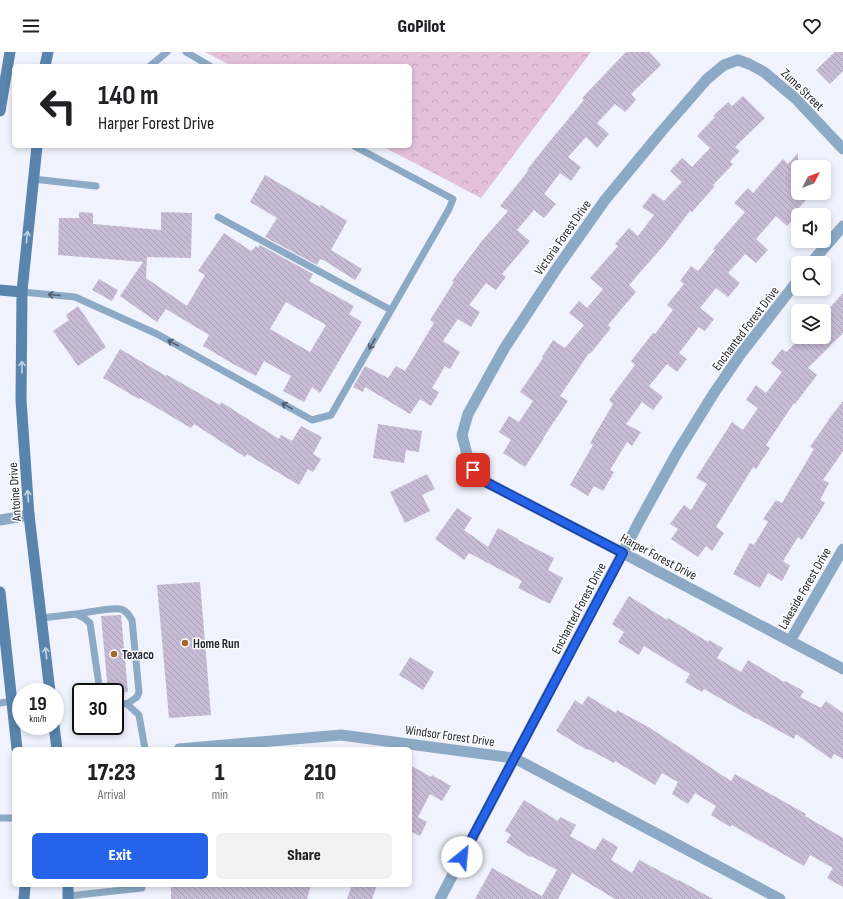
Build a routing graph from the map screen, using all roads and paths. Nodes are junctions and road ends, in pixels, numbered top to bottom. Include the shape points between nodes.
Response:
1 (10, 52) edge
2 (48, 52) edge
3 (167, 52) edge
4 (186, 52) edge
5 (738, 60) joint
6 (45, 64) edge
7 (152, 64) edge
8 (207, 64) edge
9 (0, 111) edge
10 (37, 148) edge
11 (358, 148) edge
12 (843, 149) edge
13 (33, 179) junction
14 (96, 186) dead end
15 (218, 217) dead end
16 (843, 226) edge
17 (817, 256) edge
18 (791, 289) edge
19 (0, 290) edge
20 (22, 292) junction
21 (391, 310) junction
22 (468, 462) joint
23 (29, 515) junction
24 (0, 520) edge
25 (843, 549) edge
26 (623, 553) junction
27 (0, 592) edge
28 (1, 603) edge
29 (76, 614) junction
30 (41, 618) junction
31 (790, 641) junction
32 (3, 648) edge
33 (843, 669) edge
34 (49, 683) edge
35 (99, 683) edge
36 (12, 701) joint
37 (0, 703) edge
38 (124, 704) edge
39 (127, 704) junction
40 (16, 735) edge
41 (55, 735) edge
42 (17, 747) edge
43 (57, 747) edge
44 (145, 747) edge
45 (202, 747) edge
46 (514, 758) junction
47 (0, 818) edge
48 (12, 818) edge
49 (25, 887) edge
50 (142, 887) edge
51 (68, 893) edge
52 (24, 899) edge
53 (440, 899) edge
54 (780, 899) edge

1 - 9 main road
2 - 6 main road
3 - 7 lane
4 - 8 lane
5 - 12 street, Zume Street via 764,72 796,99
5 - 22 street, Victoria Forest Drive via 724,66 707,79 605,200 557,268 504,349 468,414 462,435
10 - 13 main road, Antoine Drive
11 - 21 lane via 453,199
13 - 14 lane
20 -> 13 main road, Antoine Drive
15 - 21 lane
16 - 17 street
18 - 26 street, Enchanted Forest Drive via 714,393 678,451
19 - 20 main road
21 -> 20 lane via 331,415 312,420 157,334 75,297
23 -> 20 main road, Antoine Drive via 21,400
22 - 26 street, Harper Forest Drive via 478,478
23 - 24 street
23 - 30 main road, Antoine Drive
25 - 31 street, Lakeside Forest Drive
26 - 31 street, Harper Forest Drive
26 - 46 street, Enchanted Forest Drive
27 - 28 main road
28 - 32 main road
29 - 30 lane
29 - 35 lane via 90,623
29 - 39 lane via 120,609 132,620 139,692 137,697
34 -> 30 main road, Antoine Drive
31 - 33 street, Harper Forest Drive
32 - 36 main road
36 - 37 lane
38 - 39 lane
39 - 44 lane via 139,715
40 - 42 main road
41 - 43 main road
45 - 46 street, Windsor Forest Drive via 341,735
46 - 53 street, Enchanted Forest Drive
46 - 54 street, Windsor Forest Drive
47 - 48 lane
49 - 52 main road
50 - 51 lane

